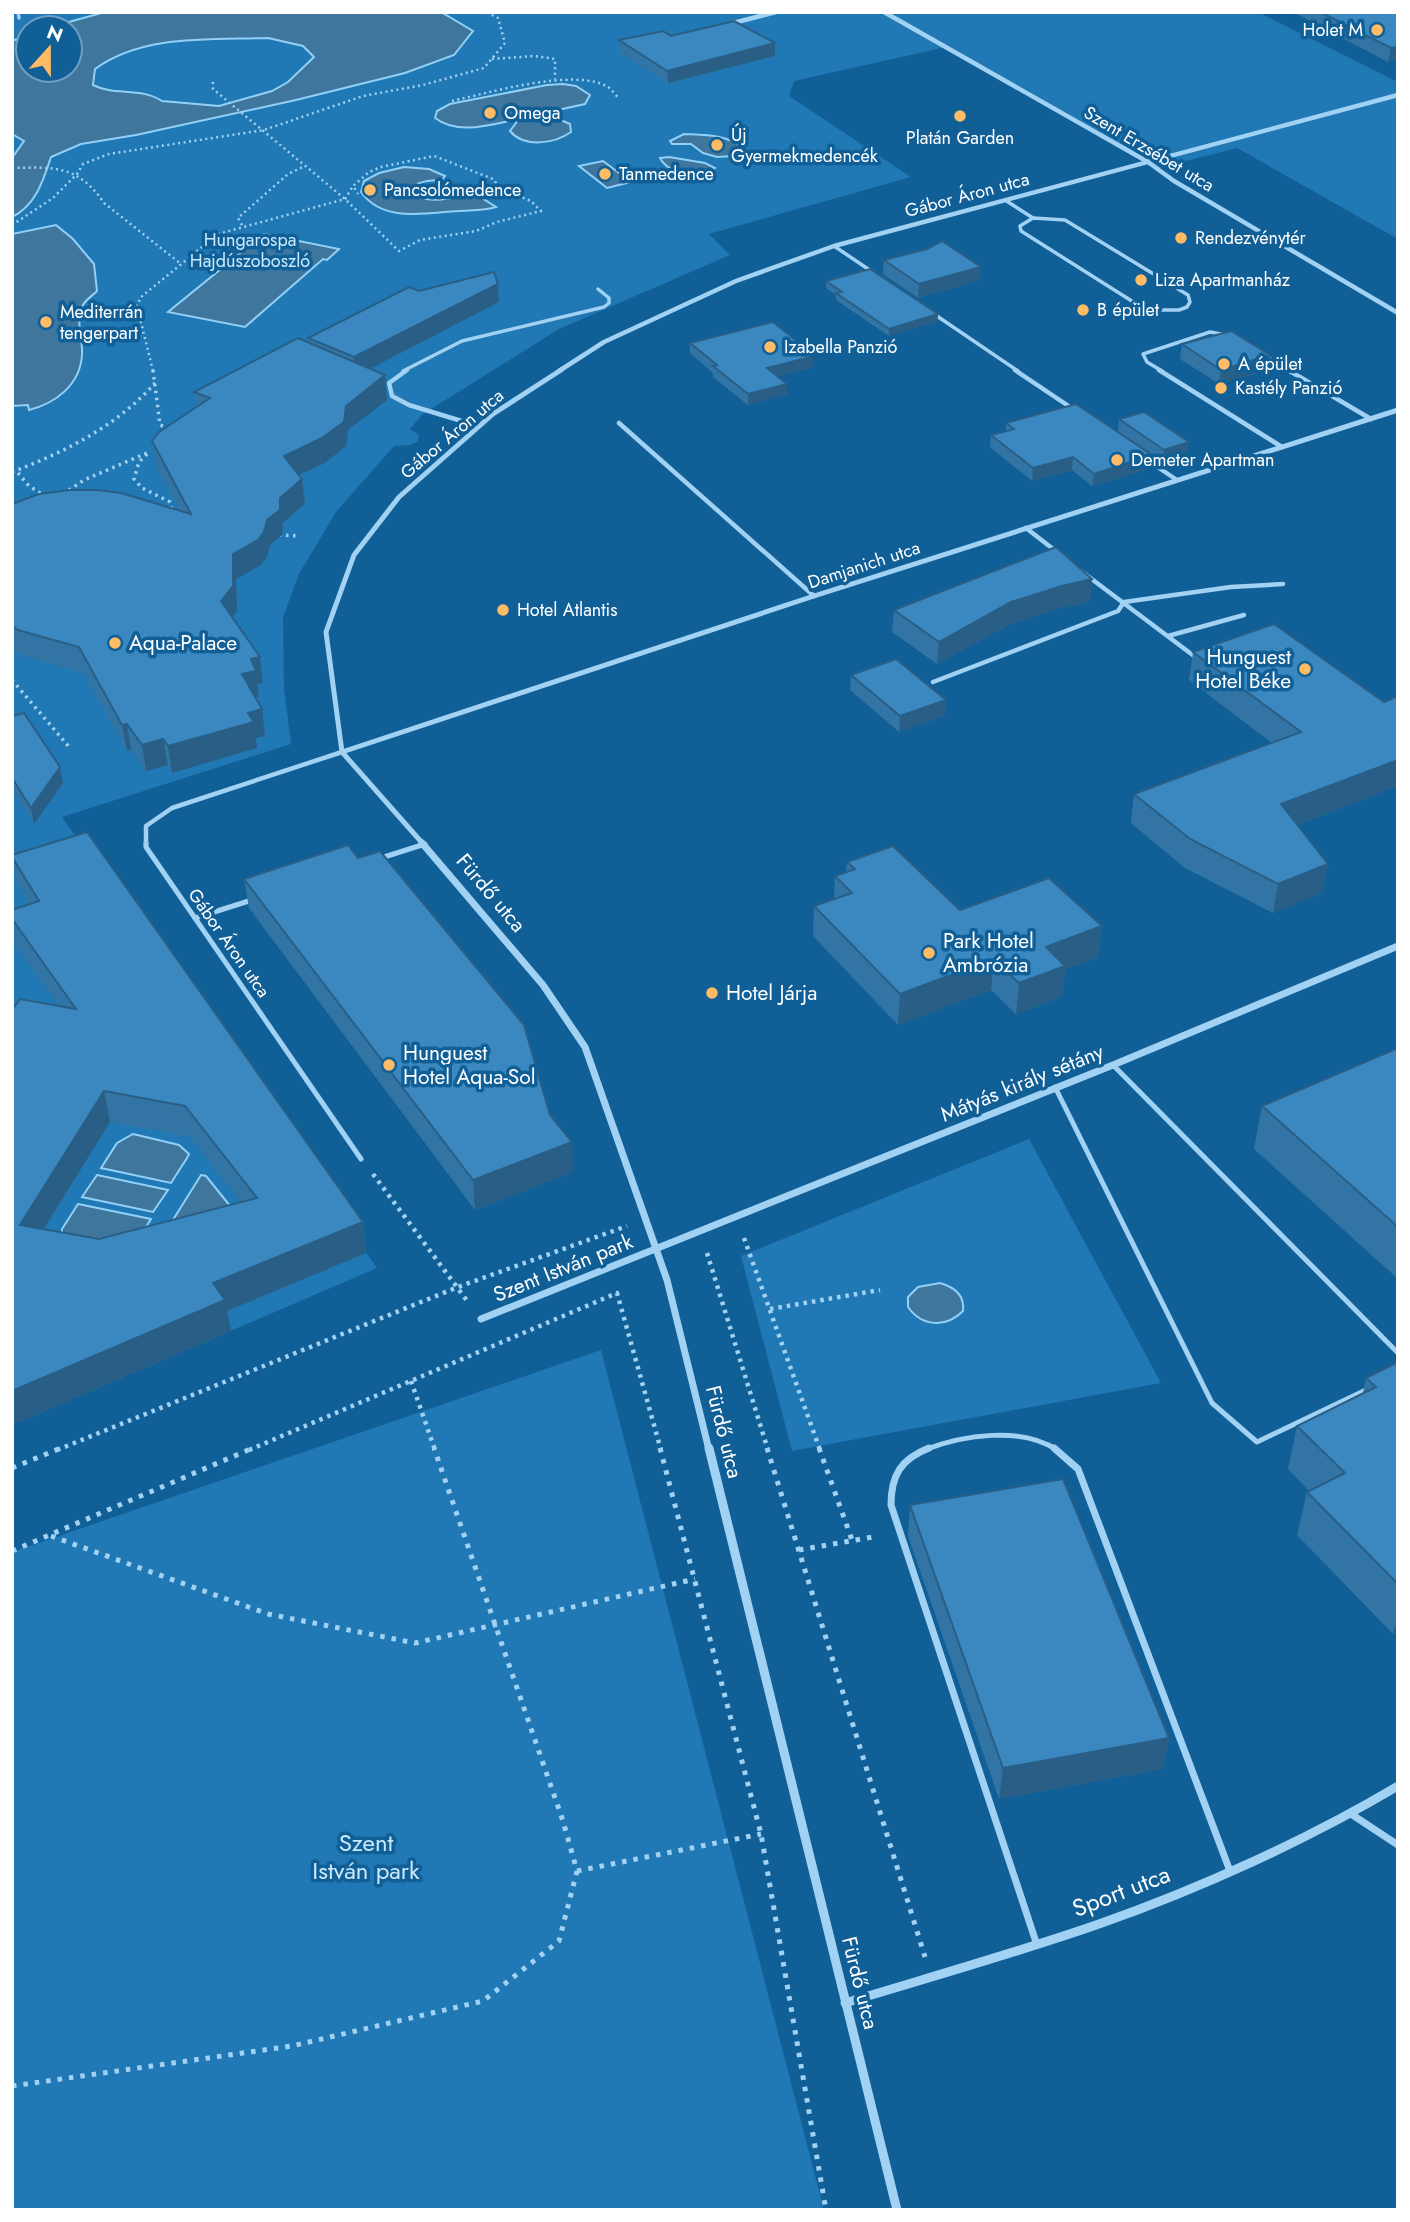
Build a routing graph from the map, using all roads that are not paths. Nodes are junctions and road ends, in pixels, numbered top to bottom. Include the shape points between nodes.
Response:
1 (776, 12) edge
2 (884, 12) edge
3 (722, 25) edge
4 (1398, 95) edge
5 (1148, 162) junction
6 (1004, 200) junction
7 (1033, 218) junction
8 (834, 246) junction
9 (879, 277) edge
10 (597, 289) dead end
11 (925, 308) edge
12 (1398, 313) edge
13 (1232, 336) edge
14 (1255, 350) edge
15 (379, 391) edge
16 (392, 396) junction
17 (1074, 410) edge
18 (1398, 410) edge
19 (1371, 419) junction
20 (619, 424) dead end
21 (478, 426) junction
22 (1282, 447) junction
23 (1142, 457) edge
24 (1177, 480) junction
25 (1026, 528) junction
26 (1059, 553) edge
27 (1080, 569) edge
28 (1283, 584) dead end
29 (814, 596) junction
30 (1124, 603) junction
31 (1244, 615) dead end
32 (1168, 636) junction
33 (1194, 656) edge
34 (933, 682) dead end
35 (341, 752) junction
36 (425, 844) junction
37 (370, 862) edge
38 (257, 898) edge
39 (195, 918) junction
40 (1398, 946) edge
41 (1113, 1065) junction
42 (1055, 1087) junction
43 (361, 1159) road end
44 (657, 1250) junction
45 (481, 1320) road end
46 (1398, 1353) edge
47 (1374, 1386) edge
48 (1398, 1786) edge
49 (1350, 1814) junction
50 (1398, 1846) edge
51 (1230, 1871) junction
52 (1036, 1942) junction
53 (845, 2003) junction
54 (895, 2208) edge

1 - 3 street
2 - 5 street, Szent Erzsébet utca
4 - 5 street, Gábor Áron utca
5 - 6 street, Gábor Áron utca
5 - 12 street, Szent Erzsébet utca
6 - 7 lane
6 - 8 street, Gábor Áron utca
7 - 7 lane via 1020,226 1021,231 1146,310 1179,310 1190,302 1188,295 1065,220
8 - 9 lane
8 - 21 street, Gábor Áron utca via 736,281 604,342
10 - 16 lane via 609,298 604,307 462,341 398,374 389,383
11 - 17 lane
13 - 22 lane via 1210,332 1143,354 1147,362
14 - 19 lane
15 - 16 lane
16 - 21 lane
18 - 19 street, Damjanich utca
19 - 22 street, Damjanich utca
20 - 29 lane
21 - 35 street, Gábor Áron utca via 399,497 355,555 326,632
22 - 24 street, Damjanich utca
23 - 24 lane
24 - 25 street, Damjanich utca
25 - 26 lane
25 - 29 street, Damjanich utca
27 - 30 lane
28 - 30 lane
29 - 35 street, Damjanich utca
30 - 32 lane
30 - 34 lane via 1118,611
31 - 32 lane
32 - 33 lane
35 - 36 street, Fürdő utca
35 - 39 lane, Gábor Áron utca via 172,808 146,826 146,847
36 - 37 lane
36 - 44 street, Fürdő utca via 569,1018 586,1047
38 - 39 lane
39 - 43 lane, Gábor Áron utca
40 - 41 street, Mátyás király sétány
41 - 42 street, Mátyás király sétány
41 - 46 lane
42 - 44 street, Mátyás király sétány
42 - 47 lane via 1212,1403 1257,1442
44 - 45 street, Szent István park
44 - 53 street, Fürdő utca
48 - 49 street, Sport utca
49 - 50 lane
49 - 51 street, Sport utca
51 - 52 street, Sport utca via 1100,1924
51 - 52 lane via 1078,1469 1036,1439 1017,1436 939,1445 918,1452 904,1461 891,1484 891,1505
52 - 53 street, Sport utca
53 - 54 street, Fürdő utca

